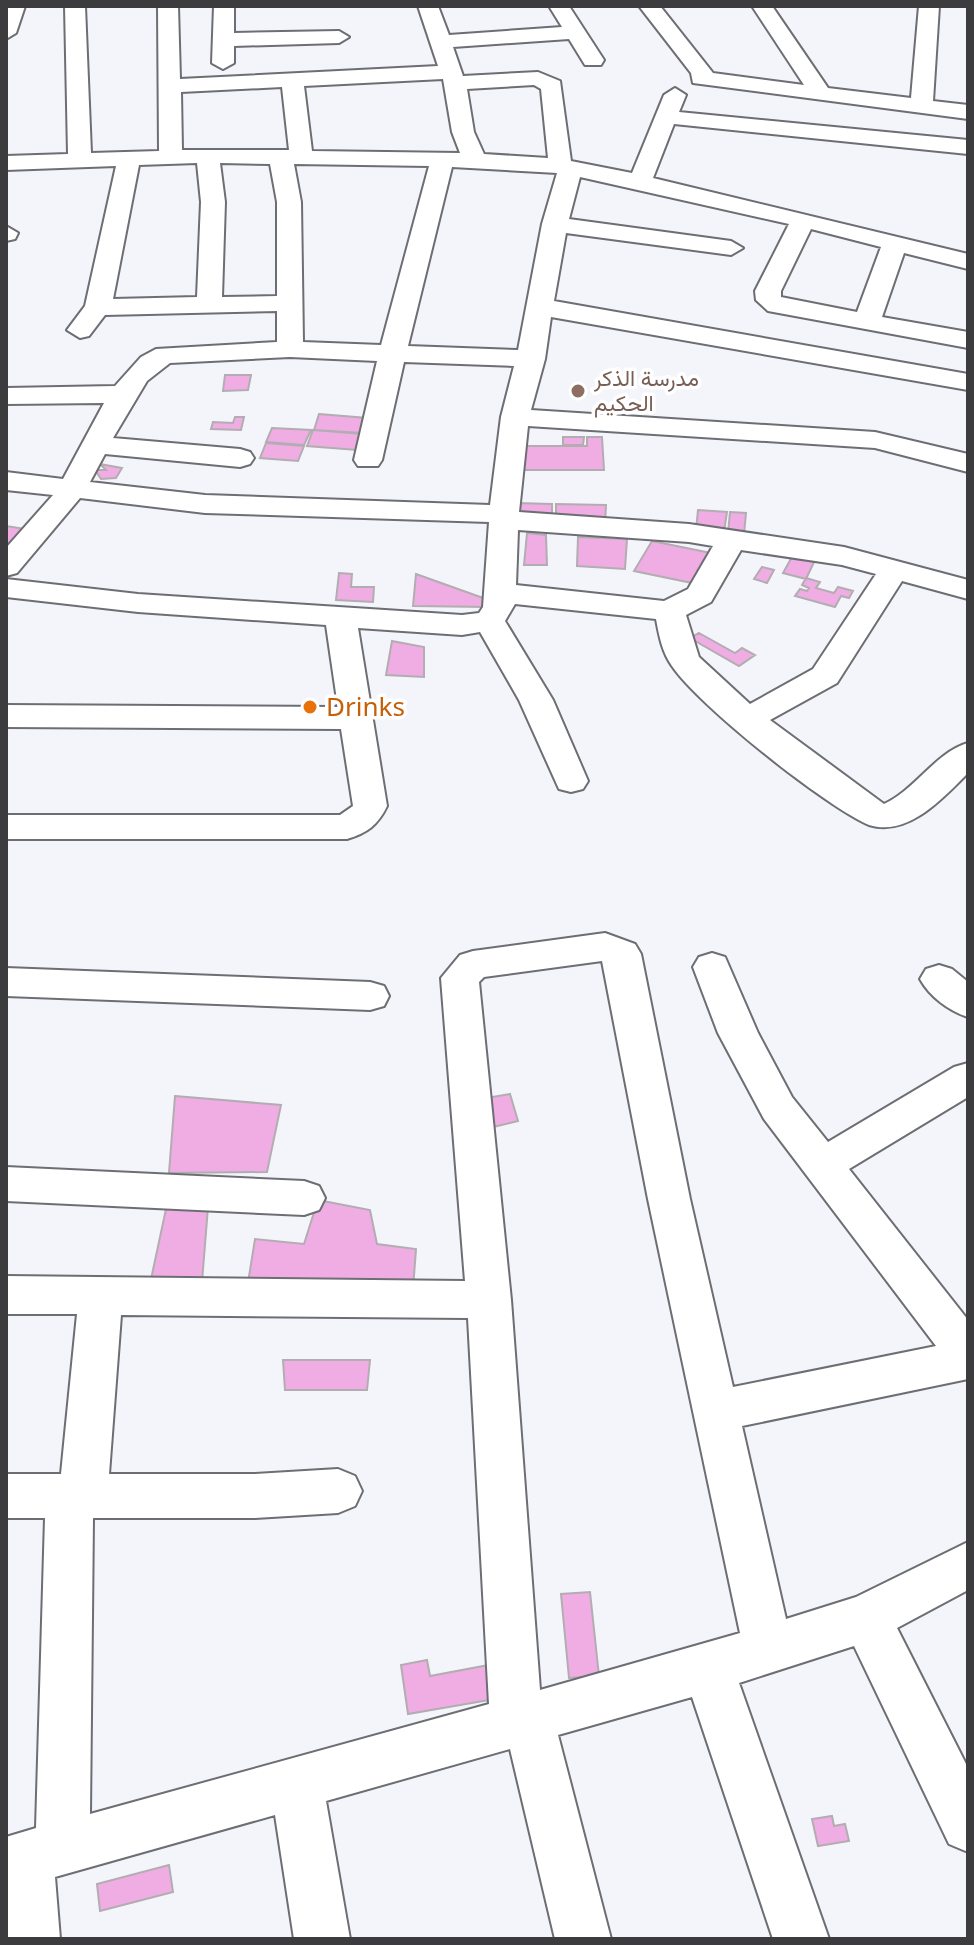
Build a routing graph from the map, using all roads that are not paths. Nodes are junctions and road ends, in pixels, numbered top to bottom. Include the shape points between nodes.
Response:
1 (15, 6) edge
2 (75, 6) edge
3 (168, 6) edge
4 (224, 6) edge
5 (428, 6) edge
6 (559, 6) edge
7 (649, 6) edge
8 (762, 6) edge
9 (929, 6) edge
10 (575, 32) junction
11 (6, 33) edge
12 (223, 40) junction
13 (440, 42) junction
14 (593, 60) dead end
15 (343, 76) junction
16 (452, 77) junction
17 (701, 78) junction
18 (292, 79) junction
19 (223, 82) junction
20 (169, 86) junction
21 (821, 94) junction
22 (921, 108) junction
23 (968, 112) edge
24 (667, 117) junction
25 (968, 147) edge
26 (208, 156) junction
27 (171, 158) junction
28 (291, 158) junction
29 (129, 159) junction
30 (80, 160) junction
31 (475, 160) junction
32 (442, 162) junction
33 (6, 163) edge
34 (565, 167) junction
35 (639, 184) junction
36 (803, 220) junction
37 (554, 224) junction
38 (894, 245) junction
39 (731, 248) dead end
40 (968, 262) edge
41 (289, 303) junction
42 (209, 306) junction
43 (98, 307) junction
44 (541, 307) junction
45 (867, 322) junction
46 (80, 330) dead end
47 (968, 340) edge
48 (290, 349) junction
49 (394, 351) junction
50 (532, 359) junction
51 (968, 382) edge
52 (121, 394) junction
53 (6, 396) edge
54 (515, 417) junction
55 (97, 445) junction
56 (240, 458) dead end
57 (368, 460) dead end
58 (968, 463) edge
59 (6, 481) edge
60 (72, 488) junction
61 (504, 517) junction
62 (732, 539) junction
63 (6, 567) edge
64 (895, 569) junction
65 (6, 588) edge
66 (968, 590) edge
67 (494, 607) junction
68 (669, 611) junction
69 (341, 617) junction
70 (6, 716) edge
71 (354, 718) junction
72 (749, 718) junction
73 (968, 754) edge
74 (571, 781) dead end
75 (6, 827) edge
76 (712, 967) dead end
77 (6, 982) edge
78 (370, 996) dead end
79 (968, 1078) edge
80 (821, 1166) junction
81 (6, 1184) edge
82 (304, 1198) dead end
83 (6, 1295) edge
84 (101, 1296) junction
85 (489, 1300) junction
86 (968, 1356) edge
87 (718, 1411) junction
88 (338, 1491) dead end
89 (6, 1496) edge
90 (76, 1496) junction
91 (968, 1565) edge
92 (866, 1618) junction
93 (768, 1648) junction
94 (708, 1668) junction
95 (522, 1719) junction
96 (296, 1783) junction
97 (968, 1825) edge
98 (32, 1857) edge
99 (32, 1939) edge
100 (322, 1939) edge
101 (583, 1939) edge
102 (801, 1939) edge

1 - 11 street
2 - 30 street
3 - 20 street
4 - 12 street
5 - 13 street
6 - 10 street
7 - 17 street
8 - 21 street
9 - 22 street
10 - 13 street
10 - 14 street
12 - 15 street via 338,29
12 - 19 street
13 - 16 street
15 - 16 street
15 - 18 street
16 - 31 street via 463,132
16 - 34 street via 547,81
17 - 21 street
17 - 24 street via 680,83
18 - 19 street
18 - 28 street
19 - 20 street
20 - 27 street
21 - 22 street
22 - 23 street
24 - 25 street
24 - 35 street
26 - 27 street
26 - 28 street
26 - 42 street via 213,202
27 - 29 street
28 - 32 street
28 - 41 street
29 - 30 street
29 - 43 street
30 - 33 street
31 - 32 street
31 - 34 street
32 - 49 street
34 - 35 street
34 - 37 street
35 - 36 street
36 - 38 street
36 - 45 street via 768,291 769,300 777,306
37 - 39 street
37 - 44 street
38 - 40 street
38 - 45 street
41 - 42 street
41 - 48 street
42 - 43 street
43 - 46 street
44 - 50 street
44 - 51 street
45 - 47 street
48 - 49 street
48 - 52 street via 165,355 151,359
49 - 50 street
49 - 57 street
50 - 54 street
52 - 53 street
52 - 55 street
54 - 58 street via 875,440
54 - 61 street
55 - 56 street
55 - 60 street
59 - 60 street
60 - 61 street via 205,504
60 - 63 street
61 - 62 street
61 - 67 street
62 - 64 street
62 - 68 street via 700,595
64 - 66 street
64 - 72 street via 825,676
65 - 69 street
67 - 68 street
67 - 69 street via 462,625
67 - 74 street
68 - 72 street via 685,662
69 - 71 street
70 - 71 street
71 - 75 street via 370,806 365,816 347,827
72 - 73 street via 863,811 881,817 901,813
76 - 80 street via 738,1033 778,1108
77 - 78 street
79 - 80 street
80 - 86 street
81 - 82 street
83 - 84 street
84 - 85 street
84 - 90 street
85 - 87 street via 460,978 473,965 613,949 622,954 669,1199
85 - 95 street
86 - 87 street
87 - 93 street
88 - 90 street
89 - 90 street
90 - 98 street
91 - 92 street
92 - 93 street
92 - 97 street
93 - 94 street
94 - 95 street
94 - 102 street
95 - 96 street
95 - 101 street
96 - 98 street
96 - 100 street
98 - 99 street

